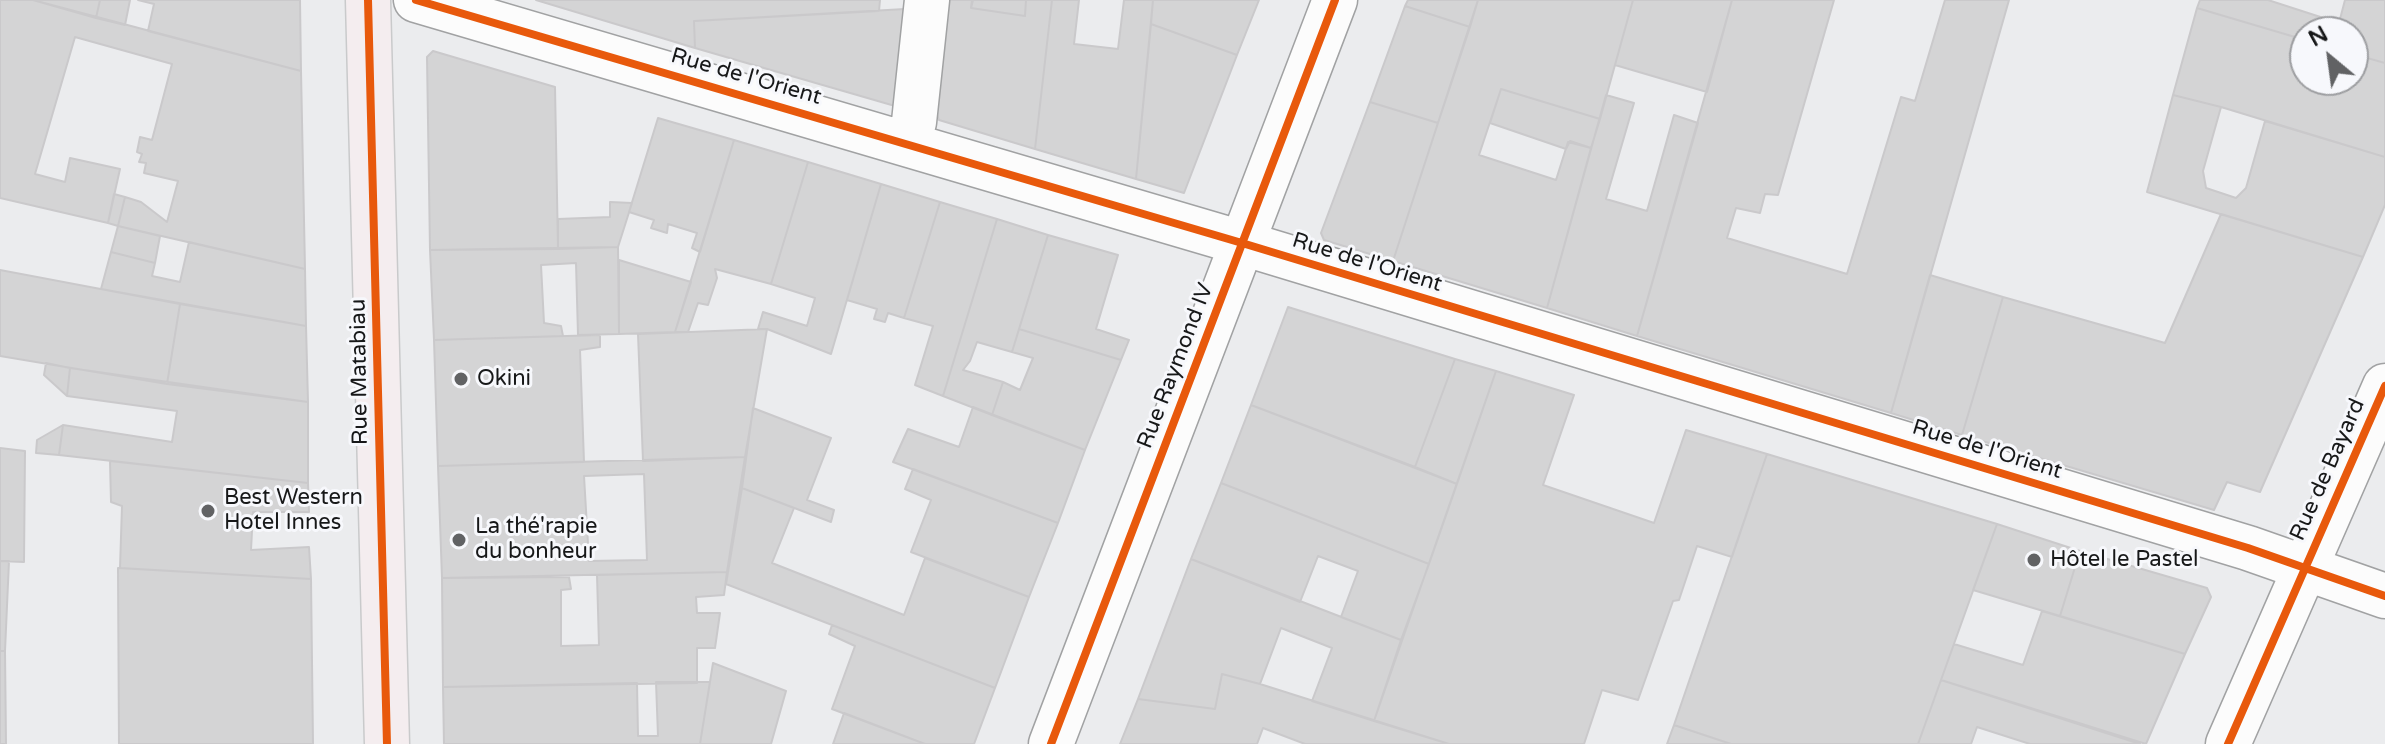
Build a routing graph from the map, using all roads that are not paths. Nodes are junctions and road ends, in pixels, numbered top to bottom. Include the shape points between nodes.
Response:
1 (368, 0) edge
2 (416, 0) edge
3 (927, 0) edge
4 (1335, 0) edge
5 (908, 144) junction
6 (1242, 243) junction
7 (2385, 386) edge
8 (2304, 570) junction
9 (2385, 596) edge
10 (387, 744) edge
11 (1051, 744) edge
12 (2228, 744) edge

1 - 10 main road, Rue Matabiau
2 - 5 street, Rue de l'Orient
3 - 5 street
4 - 6 street, Rue Raymond IV
5 - 6 street, Rue de l'Orient
6 - 8 street, Rue de l'Orient via 2248,548
6 - 11 street, Rue Raymond IV
7 - 8 street, Rue de Bayard
8 - 9 street, Rue de l'Orient
8 - 12 street, Rue de Bayard

